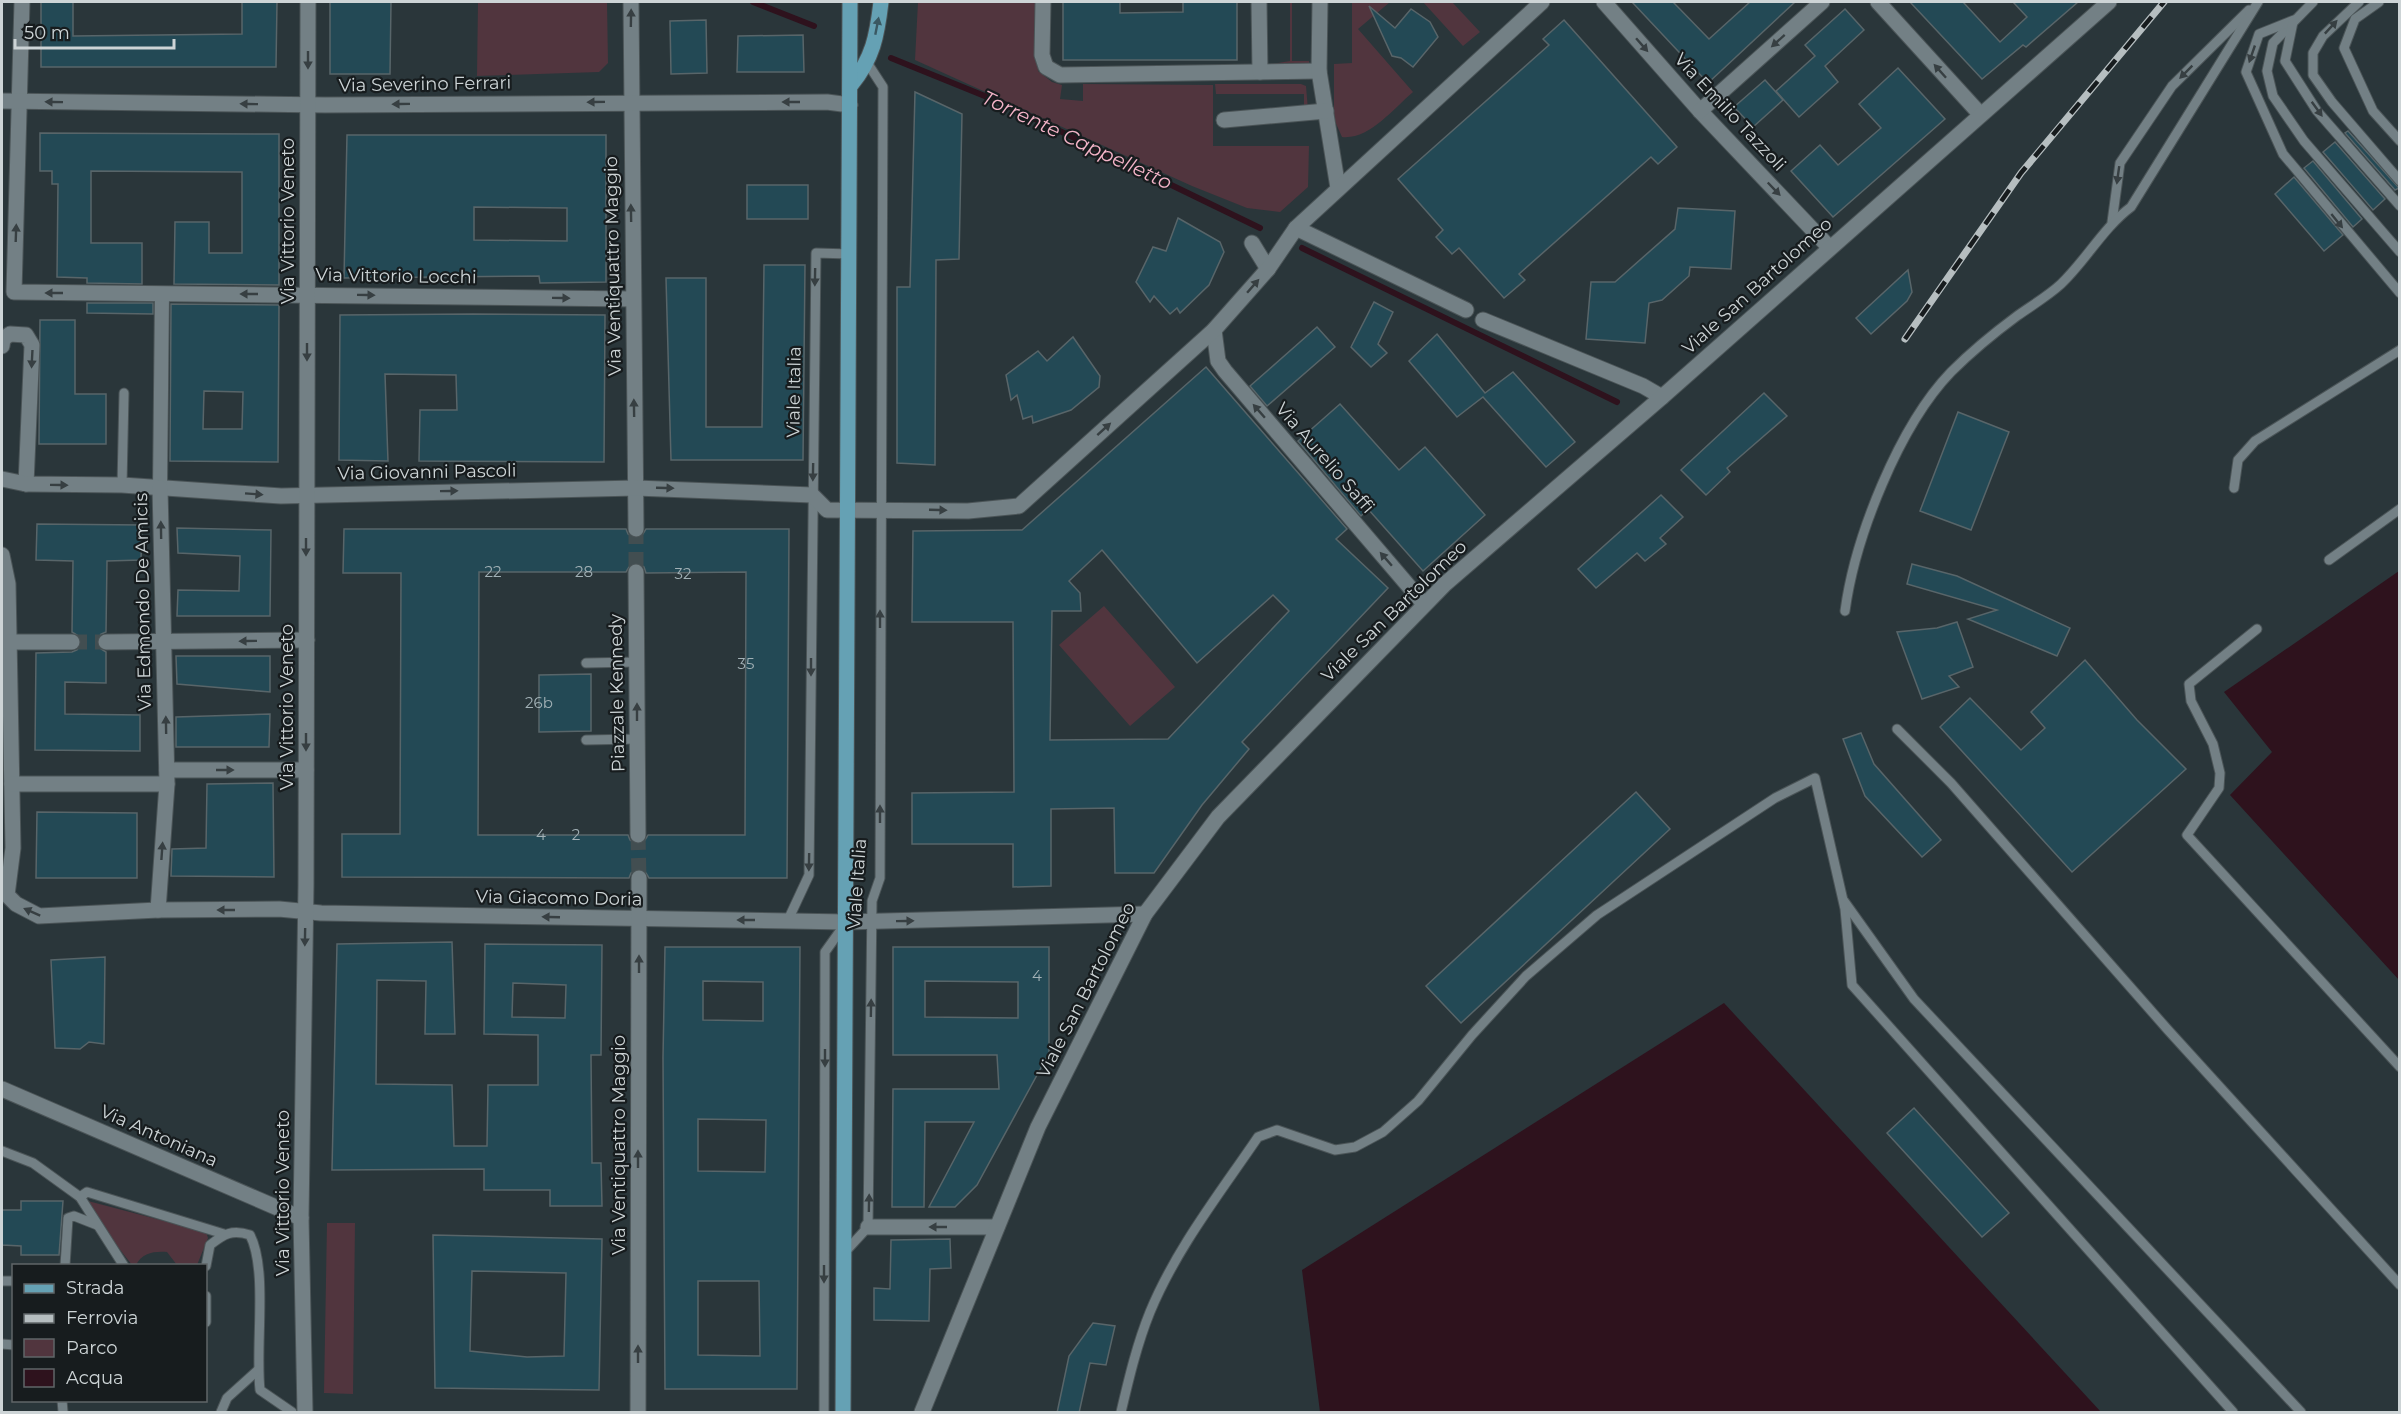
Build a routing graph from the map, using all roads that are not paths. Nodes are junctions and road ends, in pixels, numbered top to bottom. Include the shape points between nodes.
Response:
1 (22, 2) edge
2 (308, 2) edge
3 (631, 2) edge
4 (850, 2) edge
5 (881, 2) edge
6 (1043, 2) edge
7 (1259, 2) edge
8 (1320, 2) edge
9 (1542, 2) edge
10 (1604, 2) edge
11 (1822, 2) edge
12 (1878, 2) edge
13 (2109, 2) edge
14 (2258, 2) edge
15 (2313, 2) edge
16 (2359, 2) edge
17 (2379, 2) edge
18 (2294, 20) junction
19 (868, 64) junction
20 (1319, 71) junction
21 (1260, 72) junction
22 (851, 85) junction
23 (2, 101) edge
24 (630, 101) junction
25 (21, 102) junction
26 (308, 104) junction
27 (850, 105) junction
28 (1326, 111) junction
29 (1700, 111) junction
30 (1980, 114) junction
31 (1224, 120) dead end
32 (2400, 141) edge
33 (2400, 181) edge
34 (1338, 188) junction
35 (2400, 206) edge
36 (2112, 222) junction
37 (1296, 228) junction
38 (1252, 243) dead end
39 (1829, 247) junction
40 (2400, 252) edge
41 (850, 254) junction
42 (1268, 269) junction
43 (2400, 293) edge
44 (162, 294) junction
45 (308, 294) junction
46 (633, 299) junction
47 (1466, 310) dead end
48 (1483, 320) dead end
49 (1214, 330) junction
50 (2, 346) edge
51 (2400, 350) edge
52 (124, 393) dead end
53 (1662, 397) junction
54 (2, 479) edge
55 (26, 484) junction
56 (122, 485) junction
57 (160, 488) junction
58 (636, 488) junction
59 (2234, 488) dead end
60 (306, 495) junction
61 (812, 495) junction
62 (849, 509) junction
63 (880, 509) junction
64 (2400, 509) edge
65 (636, 529) tunnel mouth
66 (2, 555) edge
67 (2328, 560) dead end
68 (636, 572) tunnel mouth
69 (1424, 603) junction
70 (1845, 611) dead end
71 (2258, 630) dead end
72 (307, 640) junction
73 (9, 642) junction
74 (72, 642) tunnel mouth
75 (106, 642) tunnel mouth
76 (164, 642) junction
77 (637, 662) junction
78 (586, 663) dead end
79 (1897, 729) dead end
80 (637, 739) junction
81 (586, 740) dead end
82 (306, 770) junction
83 (167, 777) junction
84 (12, 784) junction
85 (638, 835) tunnel mouth
86 (639, 878) tunnel mouth
87 (1841, 896) junction
88 (158, 910) junction
89 (305, 911) junction
90 (1145, 914) junction
91 (639, 919) junction
92 (788, 920) junction
93 (846, 922) junction
94 (872, 922) junction
95 (2400, 1067) edge
96 (2, 1089) edge
97 (2, 1151) edge
98 (80, 1197) junction
99 (301, 1218) junction
100 (97, 1225) junction
101 (868, 1227) junction
102 (997, 1227) junction
103 (224, 1234) junction
104 (845, 1252) junction
105 (65, 1264) edge
106 (123, 1264) edge
107 (206, 1264) edge
108 (2400, 1285) edge
109 (258, 1370) junction
110 (221, 1413) edge
111 (292, 1413) edge
112 (304, 1413) edge
113 (638, 1413) edge
114 (824, 1413) edge
115 (843, 1413) edge
116 (922, 1413) edge
117 (1121, 1413) edge
118 (2234, 1413) edge
119 (2301, 1413) edge

1 - 25 street
2 -> 26 street, Via Vittorio Veneto
24 -> 3 street, Via Ventiquattro Maggio
4 - 22 main road, Viale Italia
19 -> 5 main road
6 - 21 street via 1042,55 1046,67 1060,75
7 - 21 street
8 - 20 street
9 - 34 street
10 -> 29 street, Via Emilio Tazzoli
11 -> 29 street
30 -> 12 street
13 - 30 street, Viale San Bartolomeo
14 - 36 lane via 2131,207
14 -> 36 lane via 2172,86 2126,154 2120,164
15 - 18 lane
33 -> 16 lane via 2313,75 2313,53 2323,36
17 - 32 lane via 2355,19 2344,48 2373,111
18 -> 35 lane via 2285,61 2317,111
18 - 40 lane via 2274,43 2267,71 2273,96 2304,141
18 -> 43 lane via 2259,34 2246,72 2283,154
19 - 22 main road
19 - 63 lane, Viale Italia via 883,87
20 - 21 street
20 - 28 street
22 - 27 main road, Viale Italia
23 - 25 street, Via Severino Ferrari
24 -> 26 street, Via Severino Ferrari
27 -> 24 street, Via Severino Ferrari
46 -> 24 street, Via Ventiquattro Maggio
26 -> 25 street, Via Severino Ferrari
44 -> 25 street, Via Vittorio Locchi via 14,292
26 - 45 street, Via Vittorio Veneto
27 - 41 main road, Viale Italia
28 - 31 street
28 - 34 street
29 -> 39 street, Via Emilio Tazzoli
30 - 39 street, Viale San Bartolomeo
34 - 37 street
36 - 70 lane via 2092,251 2059,285 1990,337 1951,372 1922,407 1860,542
37 - 42 street
37 - 47 street
38 - 42 street
39 - 53 street, Viale San Bartolomeo
41 -> 61 lane, Viale Italia via 816,254
41 - 62 main road, Viale Italia
49 -> 42 street
45 -> 44 street, Via Vittorio Locchi
44 - 57 street, Via Edmondo De Amicis
45 -> 46 street, Via Vittorio Locchi
45 -> 60 street, Via Vittorio Veneto
58 -> 46 street, Via Ventiquattro Maggio
48 - 53 street
63 -> 49 street via 968,511 1019,506
69 -> 49 street, Via Aurelio Saffi via 1225,371 1218,361
50 -> 55 street via 3,339 10,334 26,335 32,345
51 - 59 lane via 2255,441 2238,460
52 - 56 lane
53 - 69 street, Viale San Bartolomeo
54 - 55 street, Via Giovanni Pascoli
55 -> 56 street, Via Giovanni Pascoli
56 - 57 street, Via Giovanni Pascoli
57 -> 60 street, Via Giovanni Pascoli
76 -> 57 street, Via Edmondo De Amicis
60 -> 58 street, Via Giovanni Pascoli
58 -> 61 street, Via Giovanni Pascoli
58 - 65 street, Via Ventiquattro Maggio
60 -> 72 street, Via Vittorio Veneto
61 - 62 street, Via Giovanni Pascoli via 827,510
61 -> 92 lane, Viale Italia via 809,875
62 - 63 street
62 - 93 main road, Viale Italia
94 -> 63 lane, Viale Italia via 872,901 880,878
64 - 67 lane
66 - 73 street via 8,584
68 - 77 street, Piazzale Kennedy
69 - 90 street, Viale San Bartolomeo via 1218,817
71 - 95 lane via 2189,684 2191,701 2213,744 2220,773 2219,788 2187,834
72 -> 76 street
72 -> 82 street, Via Vittorio Veneto
73 - 74 street
73 - 84 street
75 - 76 street
83 -> 76 street, Via Edmondo De Amicis
77 - 78 lane
80 -> 77 street, Piazzale Kennedy
79 - 108 lane via 1951,783
80 - 81 lane
80 - 85 street, Piazzale Kennedy
83 -> 82 street
82 - 89 street, Via Vittorio Veneto
83 - 84 street
88 -> 83 street, Via Edmondo De Amicis
88 -> 84 street, Via Giacomo Doria via 39,916 16,904 7,895 12,868
86 - 91 street, Via Ventiquattro Maggio
87 - 117 lane via 1815,778 1775,798 1597,915 1526,976 1418,1101 1383,1132 1355,1147 1335,1150 1277,1130 1258,1137 1171,1268 1150,1311
87 - 118 lane via 1849,972 1859,995
87 - 119 lane via 1914,999
89 -> 88 street, Via Giacomo Doria
91 -> 89 street, Via Giacomo Doria
89 -> 99 street, Via Vittorio Veneto
94 -> 90 street, Via Giacomo Doria
90 - 102 street, Viale San Bartolomeo via 1038,1127
92 -> 91 street, Via Giacomo Doria
113 -> 91 street, Via Ventiquattro Maggio
92 - 93 street, Via Giacomo Doria
93 - 94 street, Via Giacomo Doria
93 - 104 main road, Viale Italia
93 -> 114 lane, Viale Italia via 825,952
101 -> 94 lane, Viale Italia
96 - 99 street, Via Antoniana
97 - 98 lane via 33,1163
98 - 100 lane
98 - 103 lane via 87,1192
99 - 112 street, Via Vittorio Veneto
100 - 105 lane via 74,1216 68,1218
100 - 106 lane
102 -> 101 street
101 - 104 lane
102 - 116 street, Viale San Bartolomeo
103 - 107 lane via 210,1245
103 - 109 lane via 237,1231 250,1235 259,1259
104 - 115 main road, Viale Italia
109 - 110 lane via 227,1398
109 - 111 lane via 260,1390

